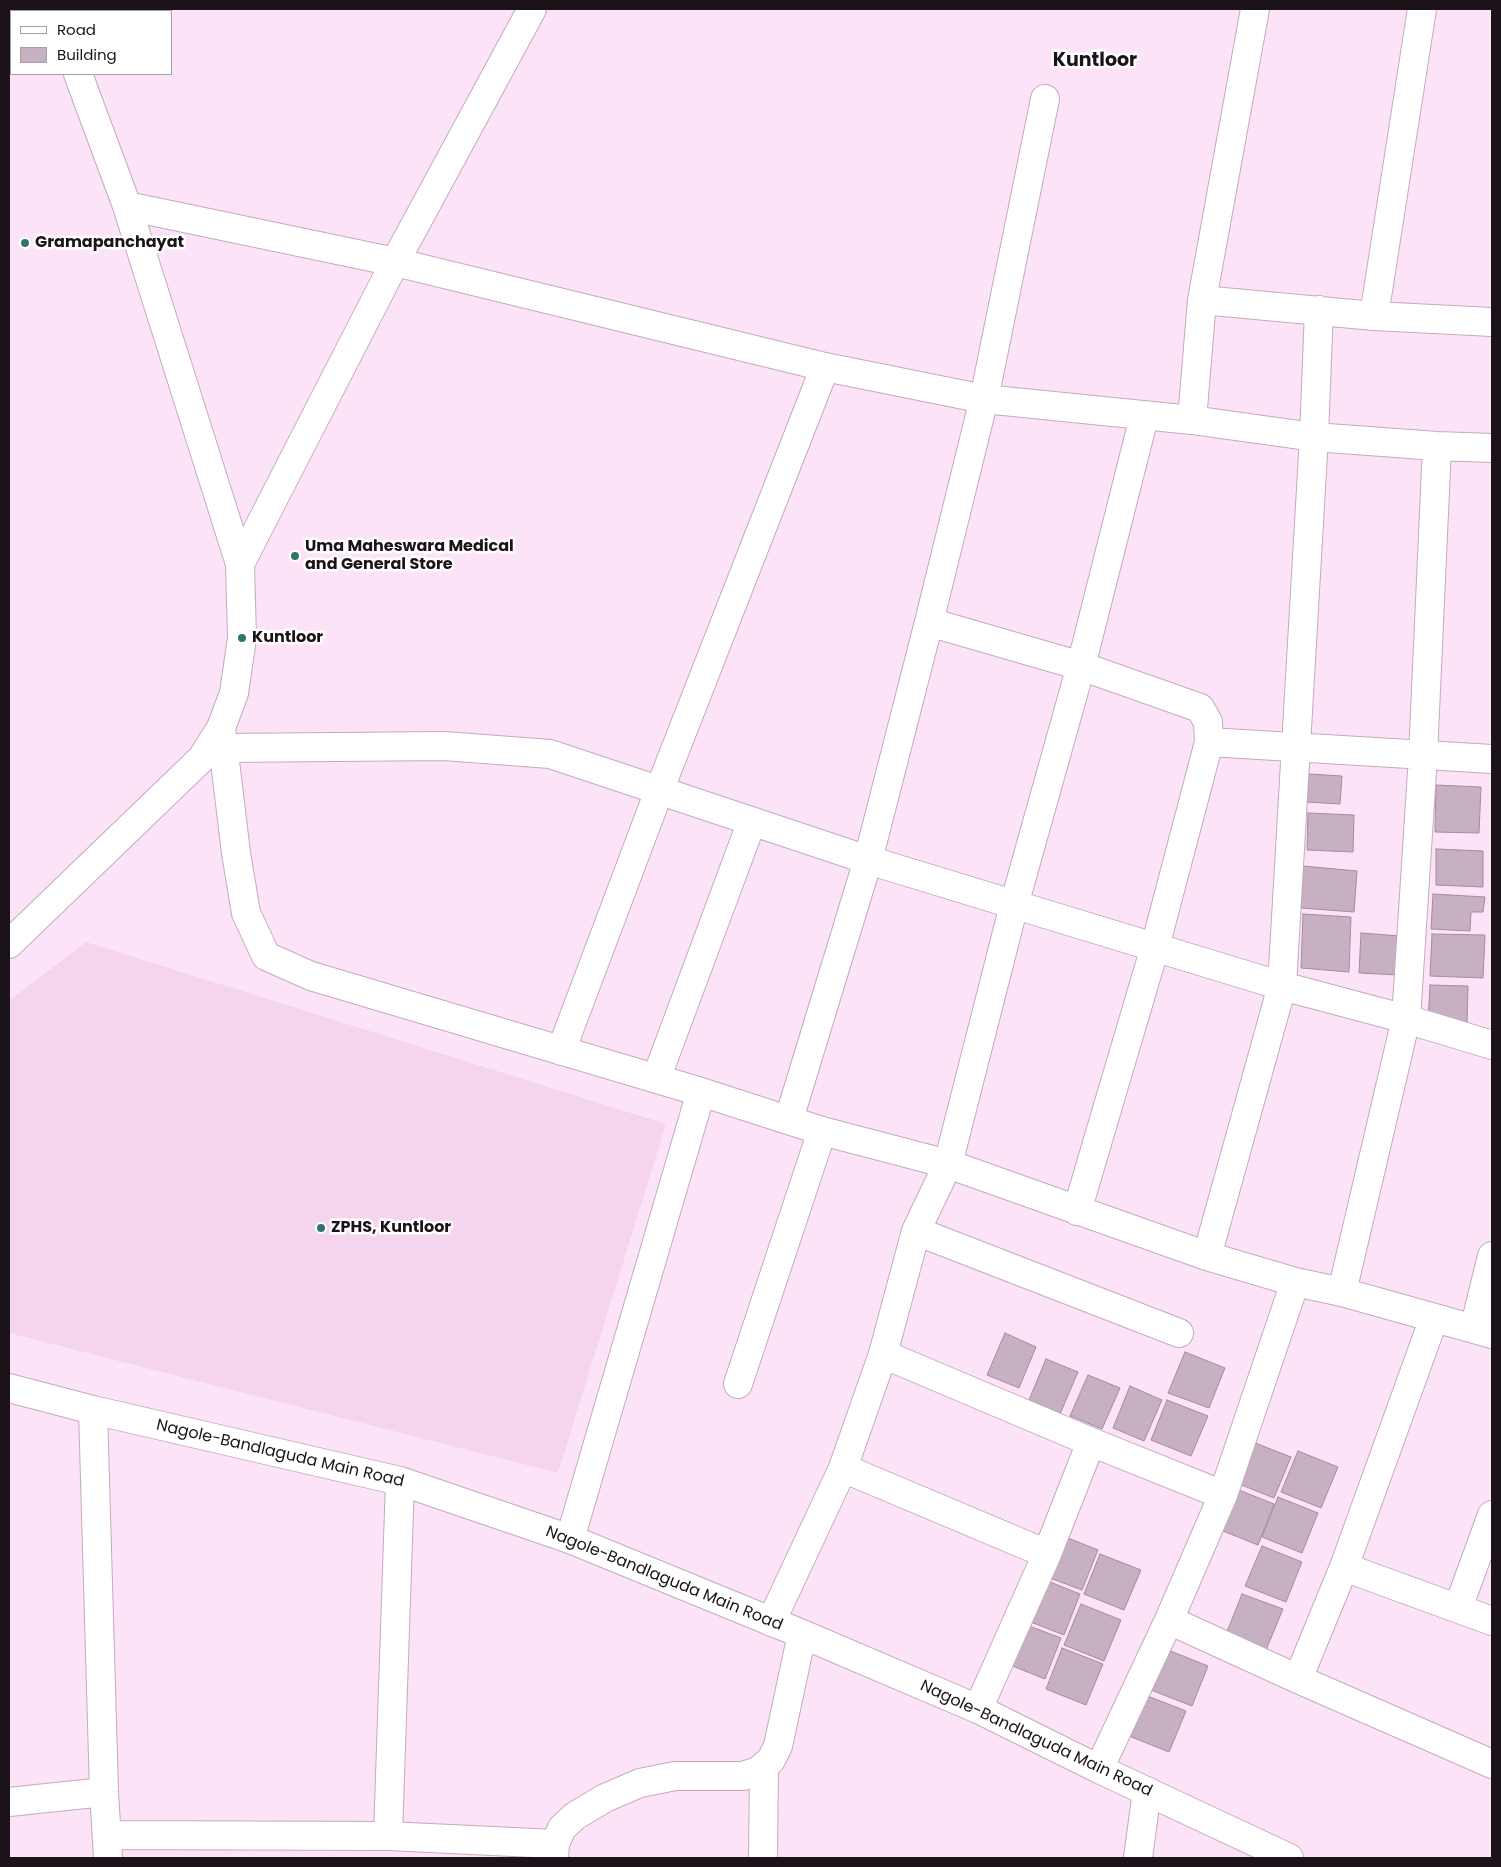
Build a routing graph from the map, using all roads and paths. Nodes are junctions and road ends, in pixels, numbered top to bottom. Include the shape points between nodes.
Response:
1 (532, 9) edge
2 (1255, 9) edge
3 (1422, 9) edge
4 (78, 75) edge
5 (1045, 99) dead end
6 (127, 206) junction
7 (395, 262) junction
8 (1202, 300) junction
9 (1319, 310) junction
10 (1374, 316) junction
11 (1492, 322) edge
12 (825, 367) junction
13 (984, 399) junction
14 (1144, 417) junction
15 (1192, 420) junction
16 (1314, 437) junction
17 (1437, 446) junction
18 (1492, 448) edge
19 (240, 564) junction
20 (929, 622) junction
21 (1081, 666) junction
22 (223, 738) junction
23 (1209, 742) junction
24 (1296, 747) junction
25 (1423, 756) junction
26 (1492, 759) edge
27 (659, 791) junction
28 (752, 821) junction
29 (868, 860) junction
30 (1014, 905) junction
31 (9, 944) edge
32 (1156, 947) junction
33 (1282, 986) junction
34 (1406, 1019) junction
35 (1492, 1045) edge
36 (562, 1051) junction
37 (656, 1079) junction
38 (701, 1092) junction
39 (789, 1119) junction
40 (822, 1131) junction
41 (948, 1164) junction
42 (1078, 1211) junction
43 (916, 1231) junction
44 (1207, 1256) junction
45 (1492, 1256) edge
46 (1295, 1282) junction
47 (1342, 1292) junction
48 (1434, 1318) junction
49 (1483, 1331) edge
50 (1179, 1333) dead end
51 (883, 1354) junction
52 (738, 1384) dead end
53 (9, 1388) edge
54 (93, 1410) junction
55 (1091, 1442) junction
56 (843, 1468) junction
57 (400, 1481) junction
58 (1222, 1495) junction
59 (1492, 1515) edge
60 (570, 1540) junction
61 (1047, 1554) junction
62 (1344, 1567) junction
63 (1458, 1608) junction
64 (1168, 1620) junction
65 (1492, 1621) edge
66 (771, 1622) junction
67 (802, 1634) junction
68 (1298, 1679) junction
69 (978, 1709) junction
70 (1492, 1764) edge
71 (764, 1766) junction
72 (1099, 1769) junction
73 (1147, 1791) junction
74 (104, 1792) junction
75 (9, 1802) edge
76 (388, 1836) junction
77 (107, 1847) edge
78 (555, 1851) edge
79 (763, 1858) edge
80 (1138, 1858) edge
81 (1289, 1858) edge

1 - 7 street
2 - 8 street
3 - 10 street
4 - 6 street
5 - 13 street
6 - 7 street
6 - 19 street
7 - 12 street
7 - 19 street
8 - 9 street
8 - 15 street
9 - 10 street
9 - 16 street
10 - 11 street
12 - 13 street
12 - 27 street
13 - 14 street
13 - 20 street
14 - 15 street
14 - 21 street
15 - 16 street
16 - 17 street
16 - 24 street
17 - 18 street
17 - 25 street
19 - 22 street via 242,638
20 - 21 street
20 - 29 street
21 - 23 street via 1200,708 1208,722
21 - 30 street
22 - 27 street via 444,746 550,754
22 - 31 street
22 - 36 street via 246,913 266,956 311,976
23 - 24 street
23 - 32 street
24 - 25 street
24 - 33 street
25 - 26 street
25 - 34 street
27 - 28 street
27 - 36 street
28 - 29 street
28 - 37 street
29 - 30 street
29 - 39 street
30 - 32 street
30 - 41 street
32 - 33 street
32 - 42 street
33 - 34 street
33 - 44 street
34 - 35 street
34 - 47 street
36 - 37 street
37 - 38 street
38 - 39 street
38 - 60 street
39 - 40 street
40 - 41 street
40 - 52 street
41 - 42 street
41 - 43 street
42 - 44 street
43 - 50 street
43 - 51 street
44 - 46 street
45 - 49 street
46 - 47 street
46 - 58 street
47 - 48 street
48 - 49 street
48 - 62 street
51 - 55 street
51 - 56 street
53 - 54 street, Nagole-Bandlaguda Main Road
54 - 57 street, Nagole-Bandlaguda Main Road
54 - 74 street
55 - 58 street
55 - 61 street
56 - 61 street
56 - 66 street
57 - 60 street, Nagole-Bandlaguda Main Road
57 - 76 street
58 - 64 street
59 - 63 street
60 - 66 street, Nagole-Bandlaguda Main Road
61 - 69 street
62 - 63 street
62 - 68 street
63 - 65 street
64 - 68 street
64 - 72 street
66 - 67 street, Nagole-Bandlaguda Main Road
67 - 69 street, Nagole-Bandlaguda Main Road
67 - 71 street via 778,1746
68 - 70 street
69 - 72 street, Nagole-Bandlaguda Main Road
71 - 78 street via 743,1776 676,1776 640,1783 574,1816 562,1828
71 - 79 street
72 - 73 street, Nagole-Bandlaguda Main Road
73 - 80 street
73 - 81 street, Nagole-Bandlaguda Main Road
74 - 75 street
74 - 77 street
76 - 77 street
76 - 78 street

